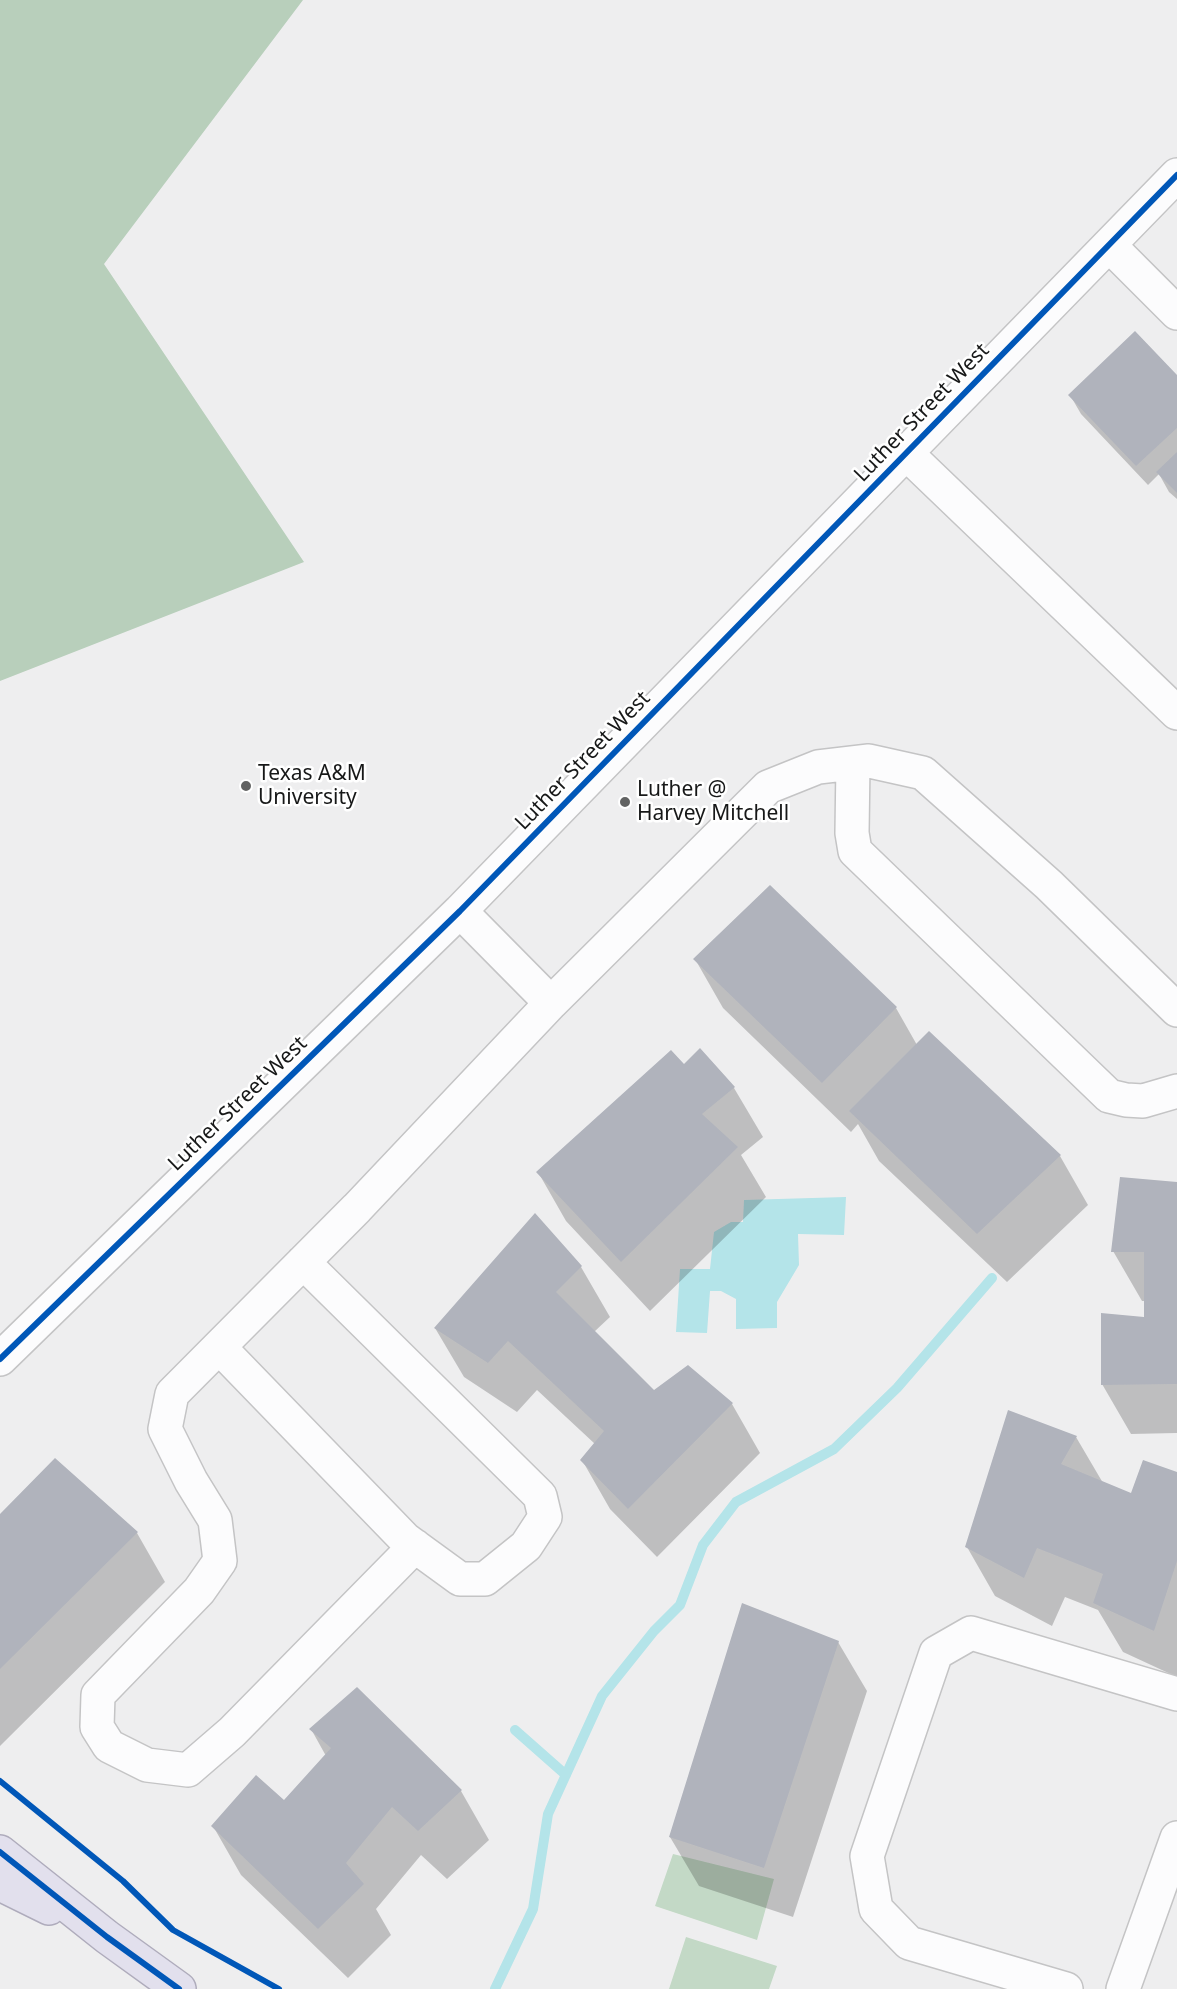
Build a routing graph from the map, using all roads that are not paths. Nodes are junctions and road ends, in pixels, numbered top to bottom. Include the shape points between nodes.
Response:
1 (1177, 175) edge
2 (1109, 245) junction
3 (1177, 313) edge
4 (906, 453) junction
5 (1177, 713) edge
6 (853, 763) junction
7 (460, 911) junction
8 (551, 1003) junction
9 (1177, 1010) edge
10 (1177, 1091) edge
11 (303, 1262) junction
12 (219, 1347) junction
13 (0, 1359) edge
14 (415, 1546) junction
15 (1177, 1694) edge
16 (1177, 1838) edge
17 (0, 1852) edge
18 (0, 1884) edge
19 (107, 1937) junction
20 (178, 1989) edge
21 (1066, 1989) edge
22 (1123, 1989) edge

1 - 2 street, Luther Street West
2 - 3 street
2 - 4 street, Luther Street West
4 - 5 street
4 - 7 street, Luther Street West
6 - 8 street via 818,767 768,788
6 - 9 street via 869,761 923,773 1049,885
6 - 10 street via 855,851 1109,1096 1143,1101
7 - 8 street
7 - 13 street, Luther Street West
8 - 11 street
11 - 12 street
11 - 14 street via 540,1496 545,1517 526,1546 485,1579 460,1579
12 - 14 street
12 - 14 street via 172,1394 165,1429 190,1481 216,1520 220,1561 199,1591 98,1695 97,1727 109,1746 147,1766 188,1770 232,1732
15 - 21 street via 971,1633 936,1653 867,1856 876,1909 909,1943
16 - 22 street
17 - 19 highway
18 - 19 highway
19 - 20 highway

